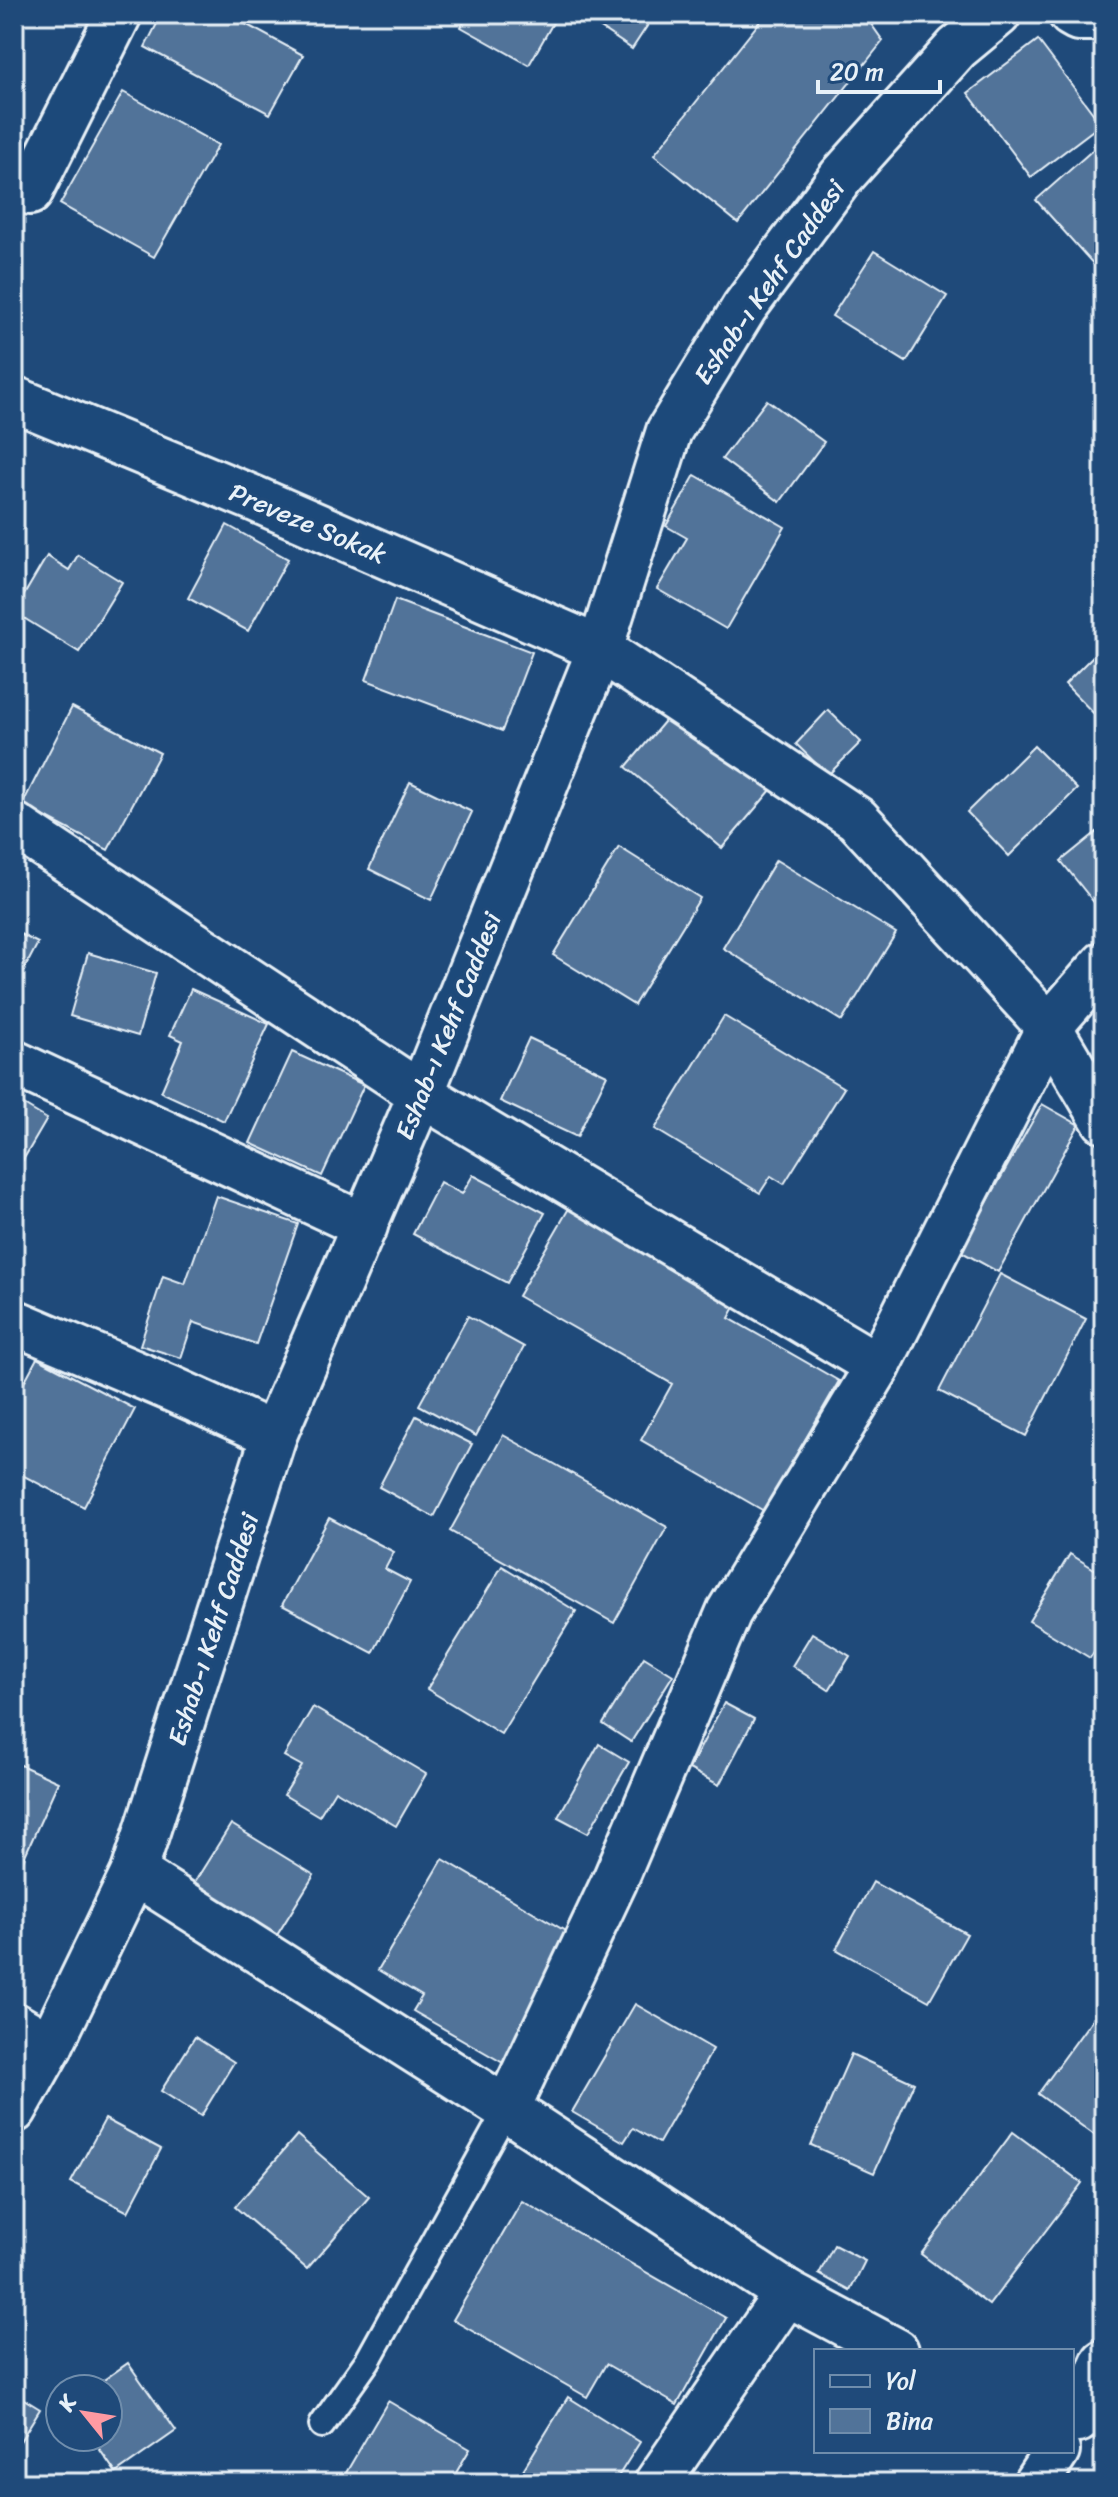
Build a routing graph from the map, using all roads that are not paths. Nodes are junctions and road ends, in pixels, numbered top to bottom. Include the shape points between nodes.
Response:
1 (119, 14) edge
2 (998, 14) edge
3 (1071, 14) edge
4 (1104, 18) edge
5 (30, 192) dead end
6 (14, 399) edge
7 (600, 649) junction
8 (14, 825) edge
9 (1104, 964) edge
10 (1049, 1027) junction
11 (14, 1063) edge
12 (421, 1094) junction
13 (1104, 1120) edge
14 (365, 1226) junction
15 (14, 1322) edge
16 (878, 1366) junction
17 (274, 1435) junction
18 (134, 1872) junction
19 (32, 2035) edge
20 (507, 2109) junction
21 (14, 2110) edge
22 (787, 2293) junction
23 (892, 2349) edge
24 (1104, 2362) edge
25 (1074, 2421) edge
26 (322, 2425) dead end
27 (1055, 2453) edge
28 (657, 2483) edge
29 (1036, 2483) edge

1 - 5 street
2 - 7 street, Eshab-ı Kehf Caddesi via 957,48 841,177 744,308 669,431
3 - 4 street
6 - 7 street, Preveze Sokak
7 - 10 street, Preveze Sokak via 857,819
7 - 12 street, Eshab-ı Kehf Caddesi
8 - 12 street
9 - 10 street
10 - 13 street, Preveze Sokak
10 - 16 street
11 - 14 street
12 - 14 street, Eshab-ı Kehf Caddesi
12 - 16 street
14 - 17 street, Eshab-ı Kehf Caddesi
15 - 17 street
16 - 20 street via 729,1612 615,1880
17 - 18 street, Eshab-ı Kehf Caddesi
18 - 19 street, Eshab-ı Kehf Caddesi
18 - 20 street
19 - 21 street, Eshab-ı Kehf Caddesi
20 - 22 street
20 - 26 lane via 368,2360
22 - 23 street
22 - 28 street
24 - 25 street
27 - 29 street

